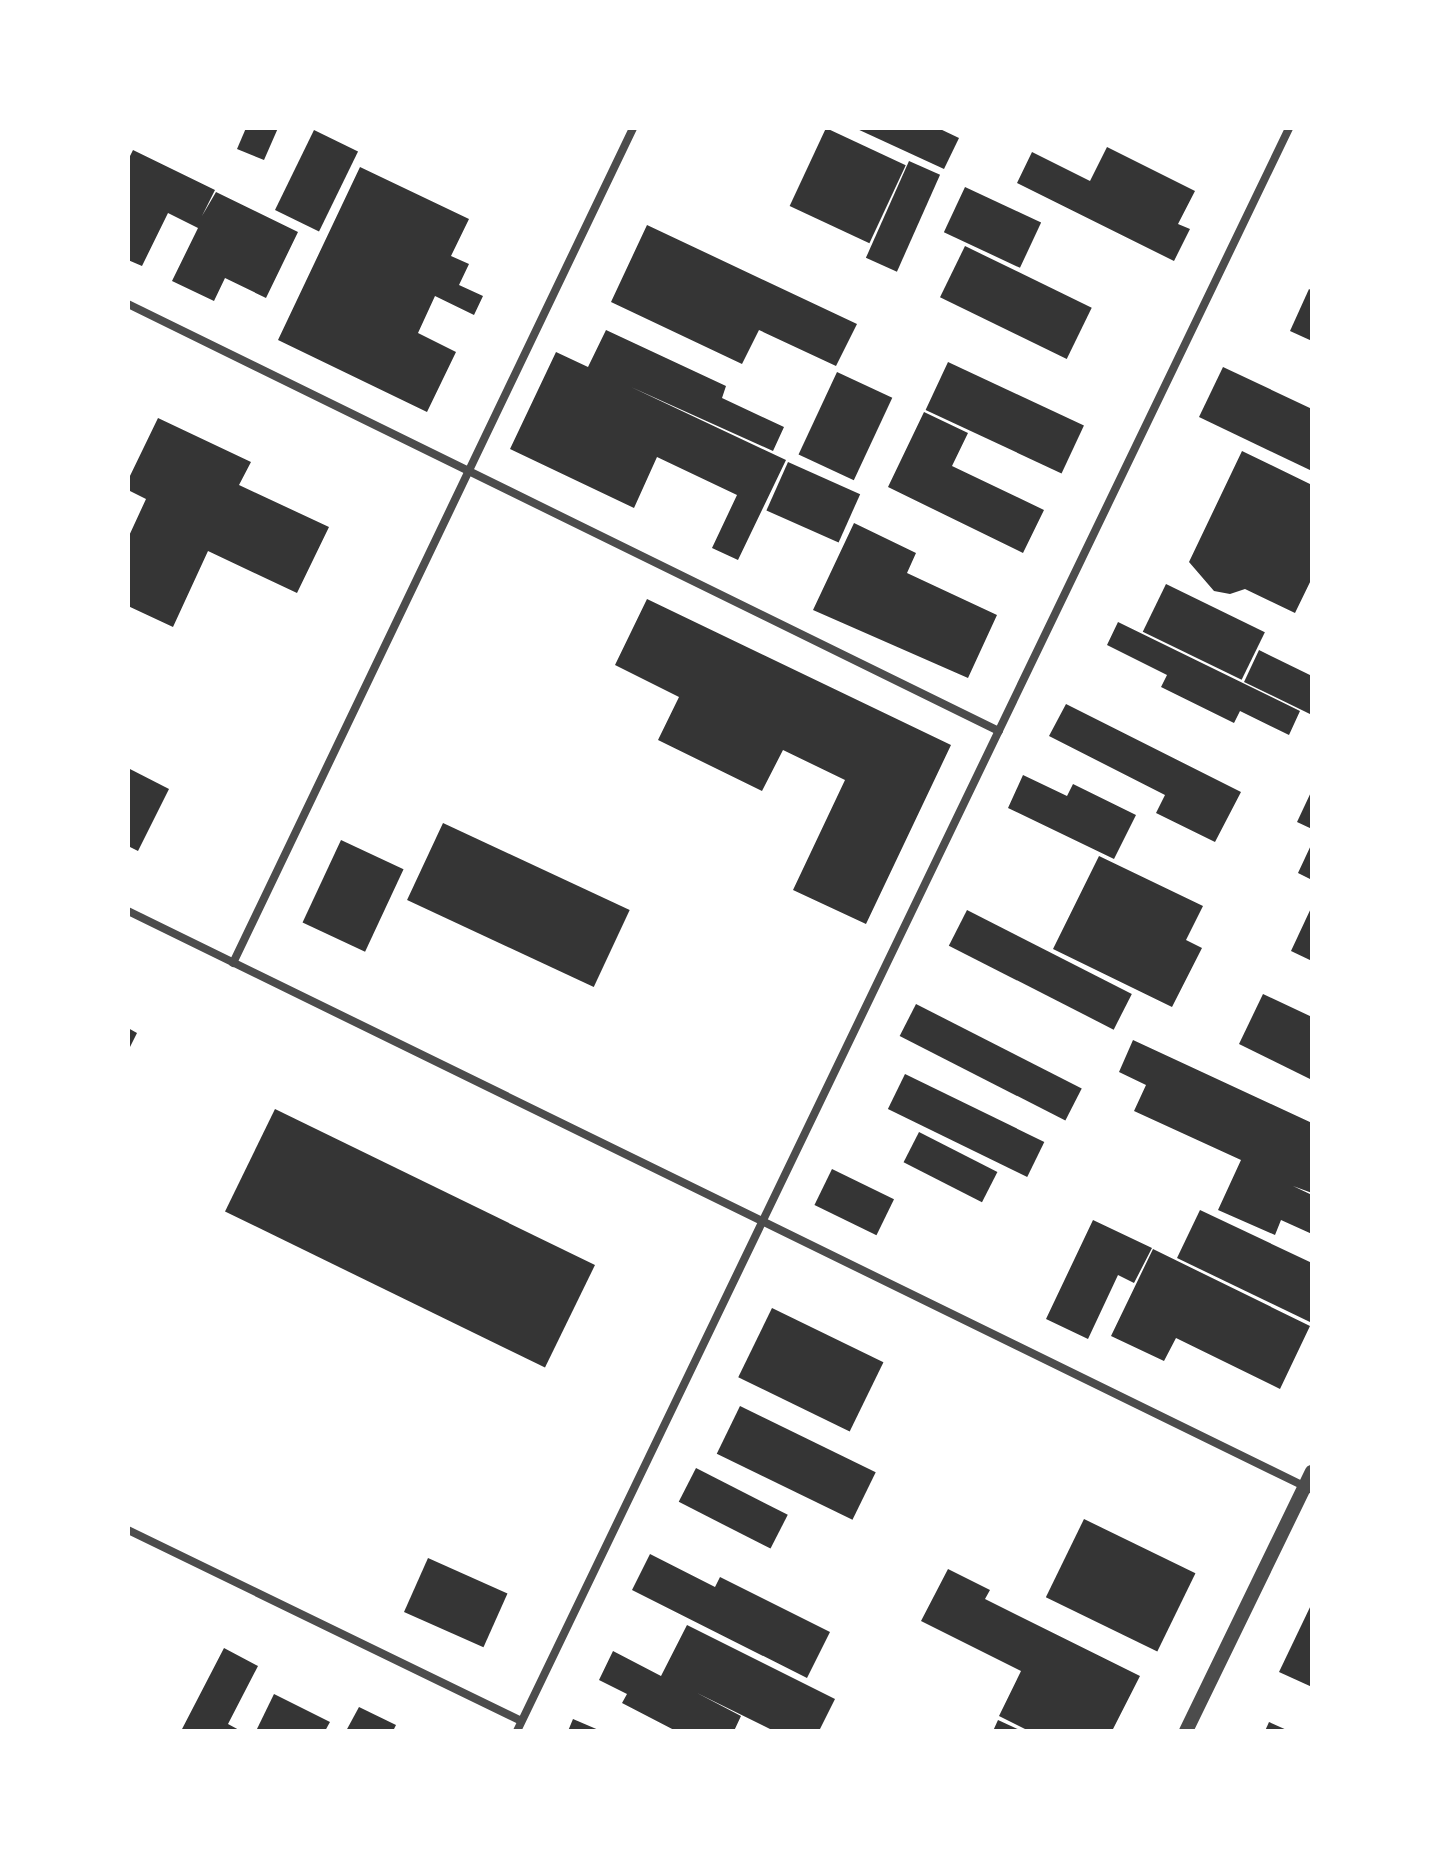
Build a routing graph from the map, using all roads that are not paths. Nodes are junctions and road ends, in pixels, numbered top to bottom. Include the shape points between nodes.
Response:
1 (633, 128) edge
2 (1289, 128) edge
3 (128, 304) edge
4 (469, 471) junction
5 (999, 731) junction
6 (128, 911) edge
7 (233, 963) junction
8 (764, 1225) junction
9 (1312, 1472) edge
10 (1308, 1488) edge
11 (128, 1530) edge
12 (521, 1721) junction
13 (517, 1731) edge
14 (1186, 1731) edge

1 - 4 street
2 - 5 street
3 - 4 street
4 - 5 street
4 - 7 street
5 - 8 street
6 - 7 street
7 - 8 street
8 - 10 street
8 - 12 street
9 - 10 street
10 - 14 street
11 - 12 street
12 - 13 street

